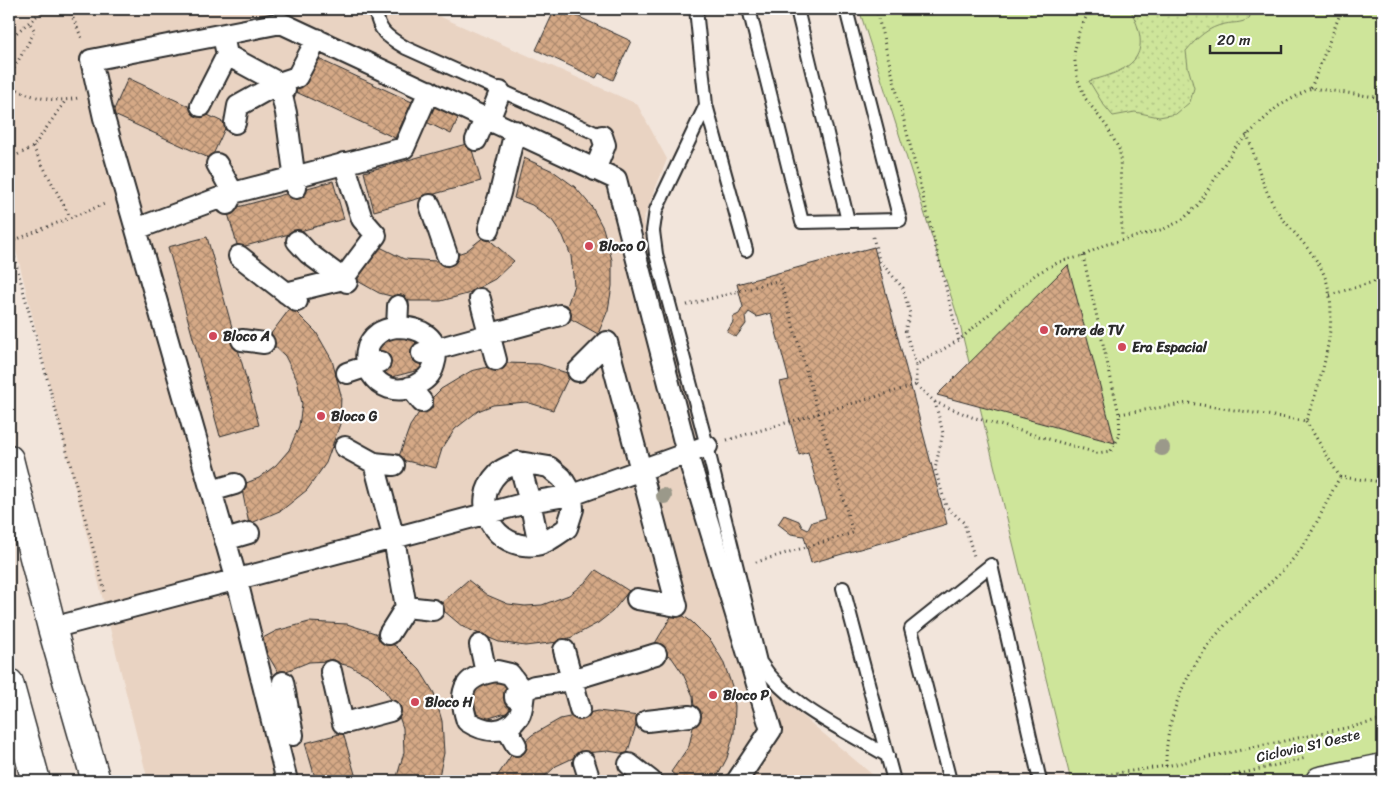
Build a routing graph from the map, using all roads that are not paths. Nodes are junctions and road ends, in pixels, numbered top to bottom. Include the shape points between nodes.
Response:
1 (375, 9) edge
2 (696, 9) edge
3 (749, 9) edge
4 (797, 9) edge
5 (846, 9) edge
6 (223, 35) junction
7 (313, 49) junction
8 (227, 55) junction
9 (285, 90) junction
10 (429, 91) junction
11 (500, 92) junction
12 (706, 105) junction
13 (201, 106) dead end
14 (487, 119) junction
15 (235, 123) dead end
16 (515, 131) junction
17 (602, 136) joint
18 (476, 140) dead end
19 (217, 164) dead end
20 (595, 170) junction
21 (347, 171) junction
22 (295, 182) junction
23 (229, 200) junction
24 (430, 205) dead end
25 (848, 221) junction
26 (136, 229) junction
27 (489, 229) dead end
28 (297, 240) dead end
29 (746, 250) dead end
30 (447, 255) dead end
31 (239, 256) dead end
32 (345, 281) junction
33 (480, 299) dead end
34 (398, 306) dead end
35 (560, 315) dead end
36 (397, 327) junction
37 (489, 334) junction
38 (242, 340) dead end
39 (264, 343) dead end
40 (428, 351) junction
41 (496, 360) dead end
42 (374, 364) junction
43 (578, 371) dead end
44 (347, 373) dead end
45 (707, 446) junction
46 (345, 447) dead end
47 (687, 453) junction
48 (9, 459) edge
49 (519, 462) junction
50 (374, 463) junction
51 (394, 465) dead end
52 (641, 469) junction
53 (235, 484) dead end
54 (211, 491) junction
55 (572, 495) junction
56 (530, 502) junction
57 (487, 515) junction
58 (249, 533) dead end
59 (394, 539) junction
60 (225, 540) junction
61 (539, 544) junction
62 (237, 581) junction
63 (843, 588) dead end
64 (637, 599) dead end
65 (406, 606) junction
66 (433, 610) dead end
67 (52, 628) junction
68 (389, 634) dead end
69 (480, 645) dead end
70 (564, 650) dead end
71 (656, 654) dead end
72 (331, 671) dead end
73 (486, 673) junction
74 (571, 680) junction
75 (283, 682) dead end
76 (9, 683) edge
77 (520, 700) junction
78 (580, 709) dead end
79 (390, 711) dead end
80 (690, 716) dead end
81 (647, 721) dead end
82 (506, 728) junction
83 (293, 735) dead end
84 (516, 745) dead end
85 (888, 756) junction
86 (584, 762) dead end
87 (629, 764) dead end
88 (1383, 768) edge
89 (1318, 769) edge
90 (660, 779) edge
91 (36, 781) edge
92 (96, 781) edge
93 (287, 781) edge
94 (590, 781) edge
95 (737, 781) edge
96 (894, 781) edge
97 (950, 781) edge
98 (1040, 781) edge

1 - 11 lane via 378,24 386,36
2 - 12 lane
3 - 25 lane via 802,222
4 - 25 lane
5 - 25 lane via 900,220
6 - 7 street via 281,23
6 - 8 street
6 - 26 street via 91,60
7 - 9 street
7 - 10 street via 370,56
8 - 9 street
8 - 13 street
9 - 15 street via 238,106
9 - 22 street
10 - 14 street
10 - 21 street via 404,148
11 - 14 street
11 - 17 lane
12 - 29 lane
12 - 45 lane via 656,210 653,231 670,310
14 - 16 street
14 - 18 street
16 - 20 street
16 - 27 street
17 - 20 street via 605,145
19 - 23 street
20 - 47 street via 616,179
21 - 22 street
21 - 32 street via 364,223 376,235
22 - 23 street
23 - 26 street
24 - 30 street
26 - 54 street
28 - 32 street via 308,253
31 - 32 street via 292,298
33 - 37 street
34 - 36 street
35 - 37 street
36 - 40 street via 413,327 427,334
36 - 42 street via 378,333 367,349
37 - 40 street
37 - 41 street
38 - 39 street
40 - 42 street via 436,361 432,374 416,395 385,388 374,379
42 - 44 street
43 - 52 street via 607,342
45 - 47 street
45 - 85 lane via 760,662 771,679 791,698
46 - 50 street
47 - 52 street
47 - 95 street via 771,730 769,743
48 - 67 main road
49 - 55 street via 549,468 562,478
49 - 56 street
49 - 57 street via 499,472 487,490
50 - 51 street
50 - 59 street
52 - 55 street
52 - 64 street via 676,606
53 - 54 street
54 - 60 street
55 - 56 street
55 - 61 street via 573,509 567,528
56 - 57 street
56 - 61 street
57 - 59 street
57 - 61 street via 494,530 505,539 518,546
58 - 60 street
59 - 62 street
59 - 65 street
60 - 62 street
62 - 67 street
62 - 93 street via 254,638
63 - 85 lane
65 - 66 street
65 - 68 street
67 - 92 main road
69 - 73 street
70 - 74 street
71 - 74 street
72 - 79 street via 346,722
73 - 77 street via 510,674
73 - 82 street via 467,683 461,695 461,705 467,721 478,728 493,732
74 - 77 street via 534,686
74 - 78 street
75 - 83 street
76 - 91 main road
77 - 82 street via 520,715
80 - 81 street
82 - 84 street
85 - 96 lane
86 - 94 street
87 - 90 street
88 - 89 main road
97 - 98 lane via 911,629 991,565

